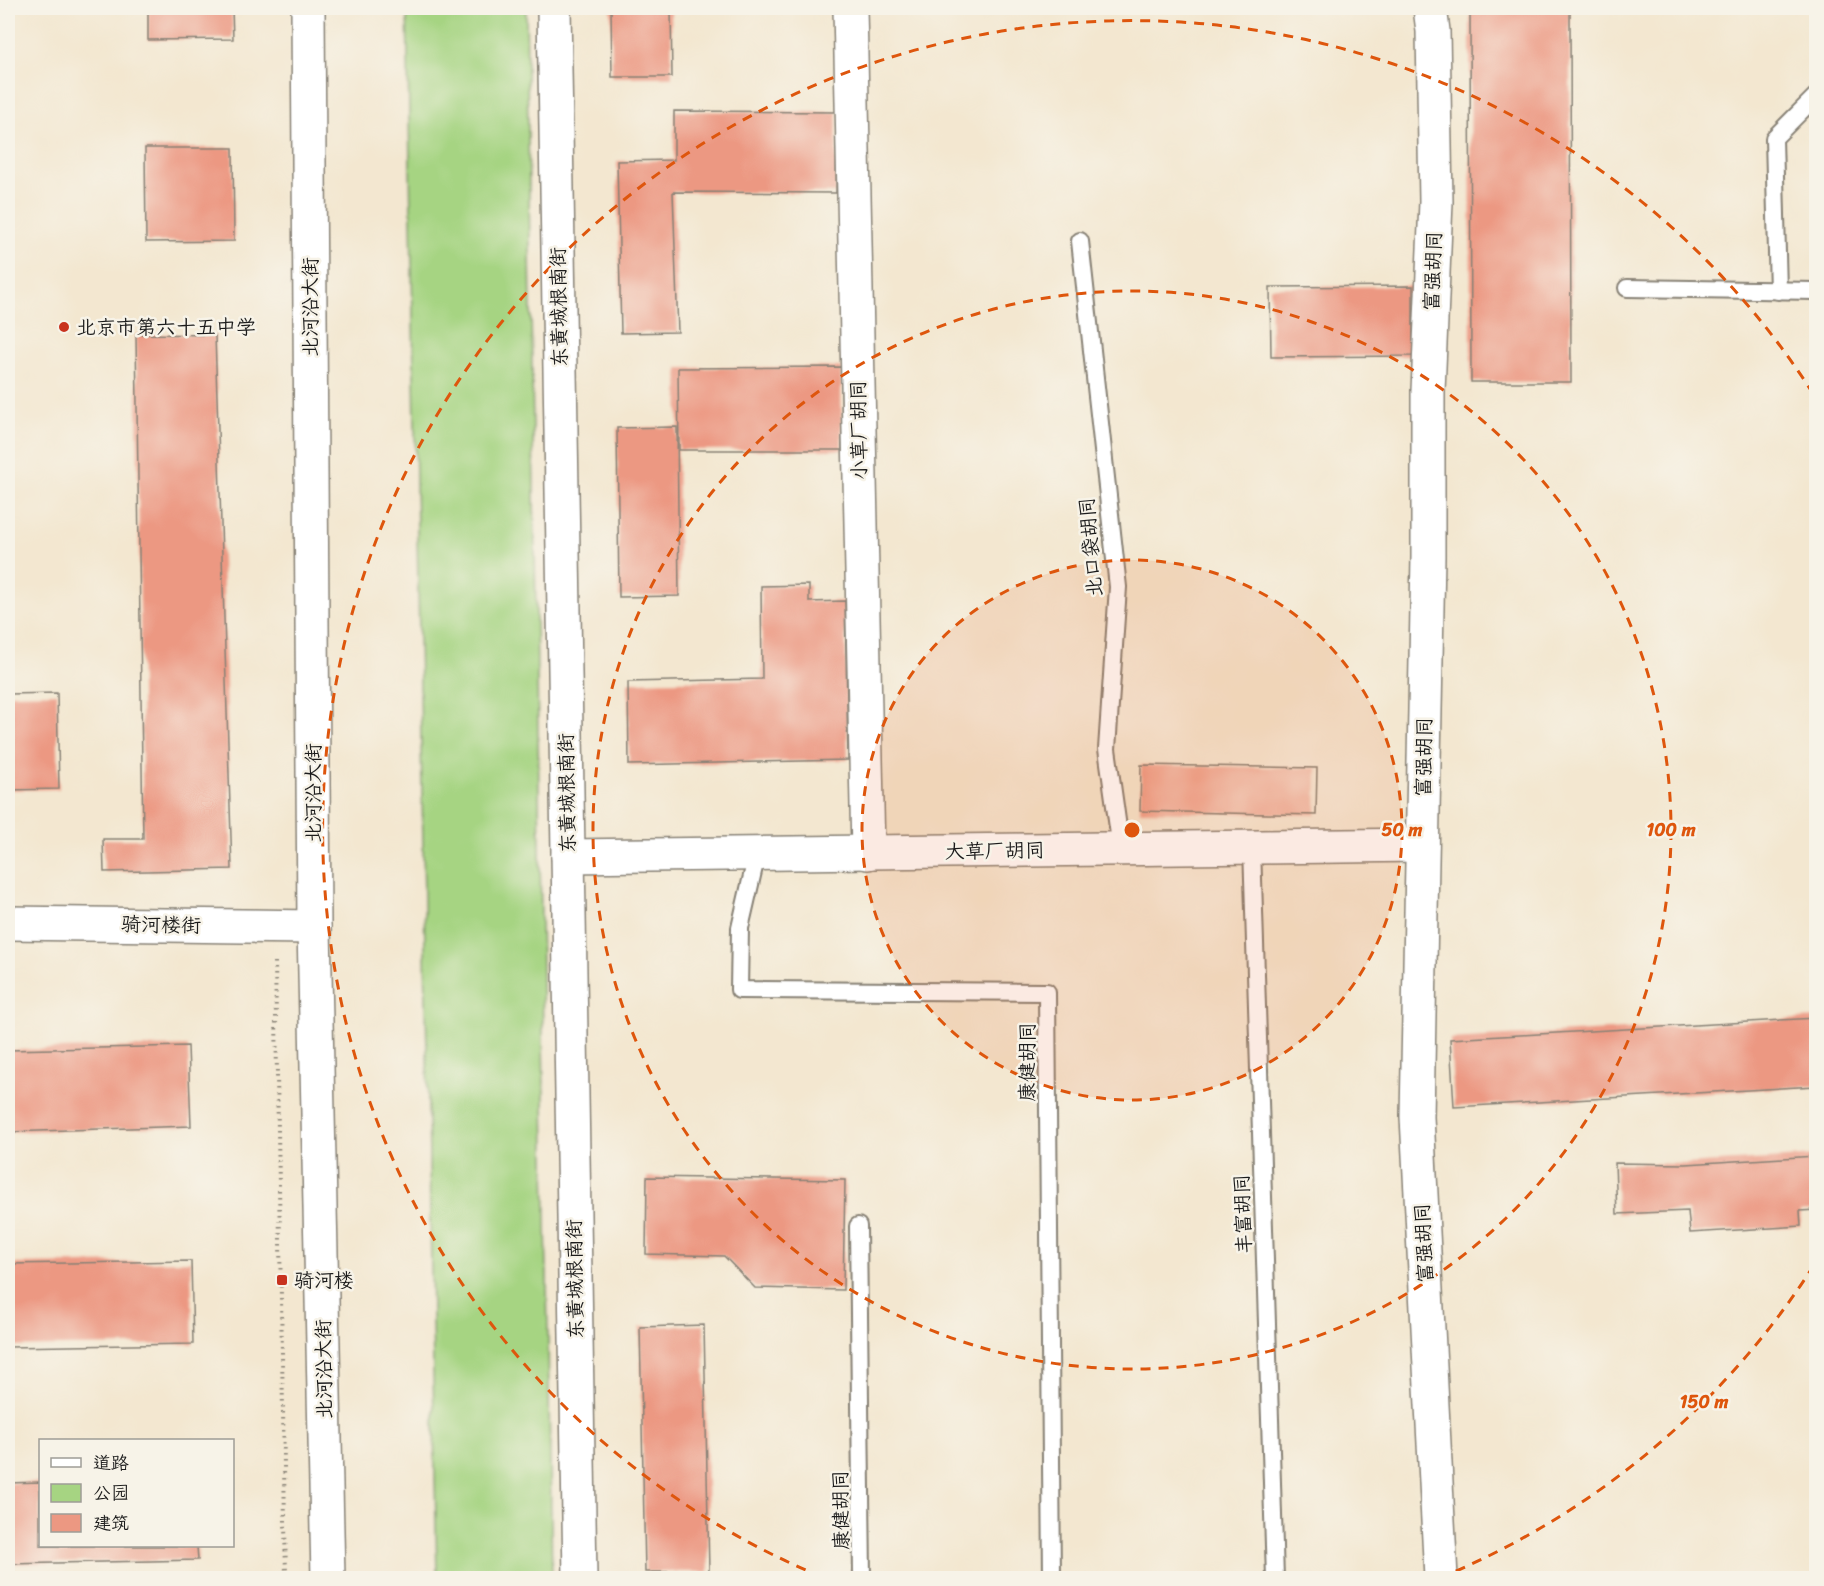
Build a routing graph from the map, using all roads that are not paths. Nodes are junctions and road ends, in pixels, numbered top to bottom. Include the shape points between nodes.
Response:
1 (308, 8) edge
2 (554, 8) edge
3 (850, 8) edge
4 (1430, 8) edge
5 (1816, 96) edge
6 (1080, 241) dead end
7 (1627, 288) dead end
8 (1778, 291) junction
9 (1816, 291) edge
10 (1422, 845) junction
11 (1252, 847) junction
12 (1121, 849) junction
13 (868, 853) junction
14 (757, 854) junction
15 (568, 856) junction
16 (8, 923) edge
17 (314, 927) junction
18 (858, 1226) dead end
19 (328, 1578) edge
20 (580, 1578) edge
21 (862, 1578) edge
22 (1052, 1578) edge
23 (1275, 1578) edge
24 (1441, 1578) edge

1 - 17 street, 北河沿大街
2 - 15 street, 东黄城根南街
3 - 13 street, 小草厂胡同
4 - 10 street, 富强胡同 via 1436,202 1428,391
5 - 8 lane via 1773,138
6 - 12 lane, 北口袋胡同 via 1118,587 1107,749
7 - 8 lane
8 - 9 lane
10 - 11 street, 大草厂胡同
10 - 24 street, 富强胡同 via 1418,1117
11 - 12 street, 大草厂胡同
11 - 23 lane, 丰富胡同
12 - 13 street, 大草厂胡同
13 - 14 street, 大草厂胡同
14 - 15 street, 大草厂胡同
14 - 22 lane, 康健胡同 via 740,928 738,990 1047,992
15 - 20 street, 东黄城根南街
16 - 17 street, 骑河楼街
17 - 19 street, 北河沿大街
18 - 21 lane, 康健胡同

